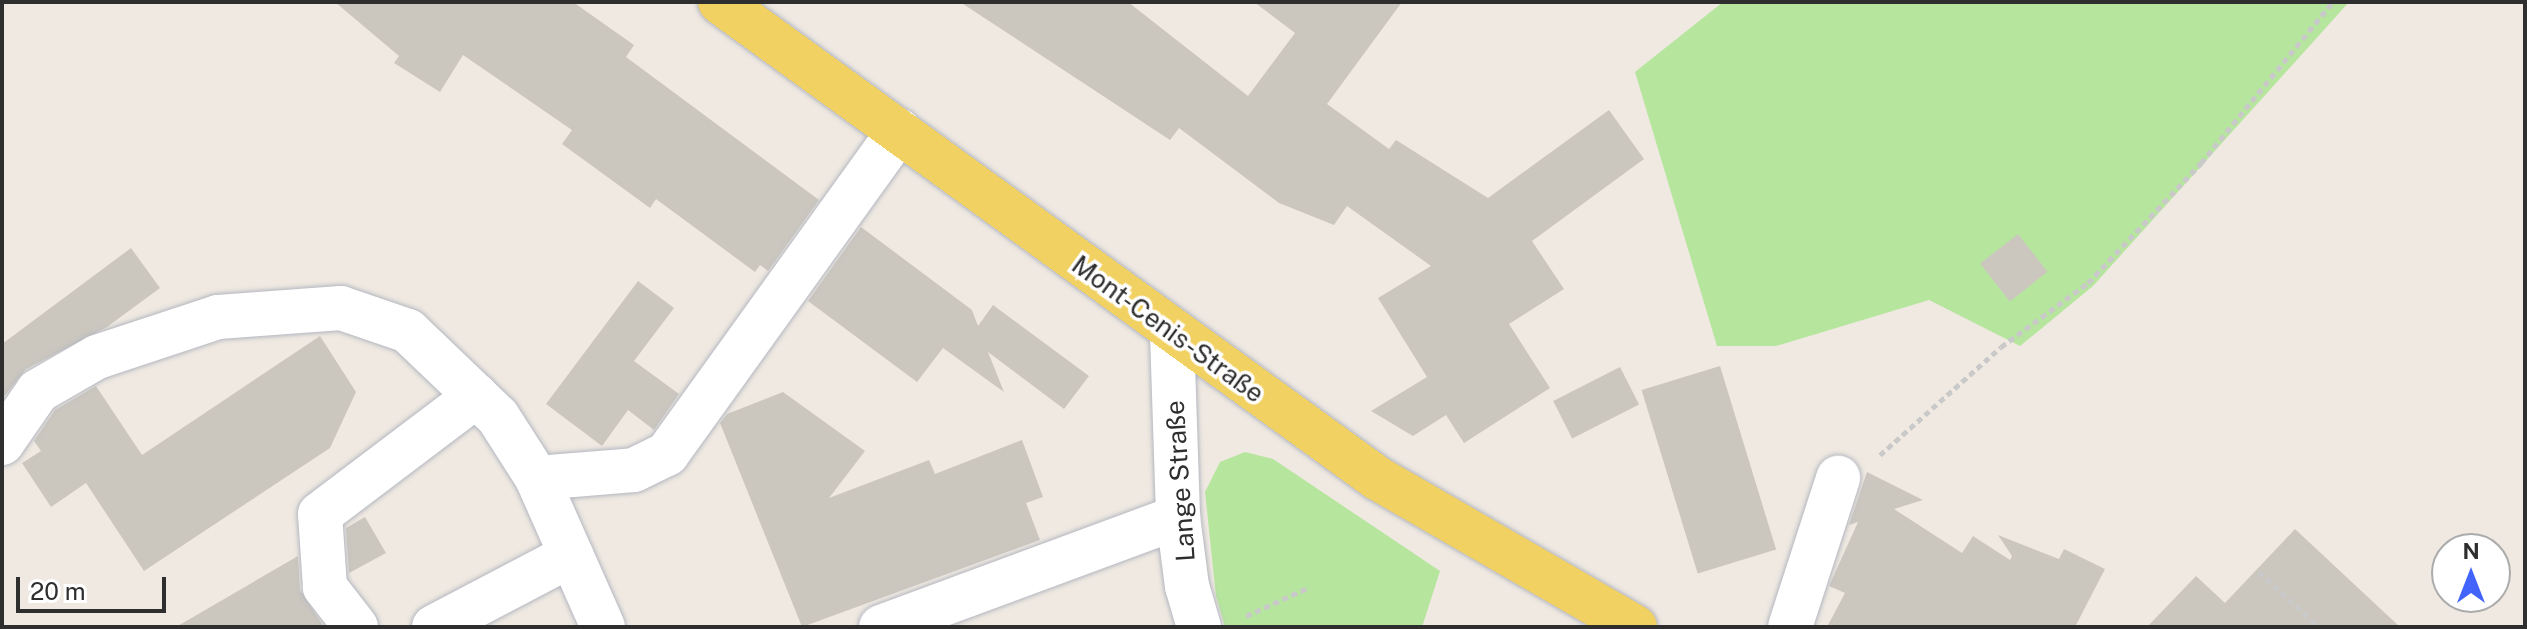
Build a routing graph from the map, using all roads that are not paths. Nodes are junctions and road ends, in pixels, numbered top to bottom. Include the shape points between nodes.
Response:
1 (720, 2) edge
2 (899, 131) junction
3 (1172, 334) junction
4 (476, 396) junction
5 (2, 443) edge
6 (537, 478) junction
7 (1838, 478) road end
8 (1178, 517) junction
9 (571, 555) junction
10 (1216, 624) edge
11 (356, 627) edge
12 (434, 627) edge
13 (603, 627) edge
14 (881, 627) edge
15 (1635, 627) edge
16 (1790, 627) edge

1 - 2 main road, Mont-Cenis-Straße
2 - 3 main road, Mont-Cenis-Straße
2 - 6 street via 667,454 634,470
3 - 8 street, Lange Straße
3 - 15 main road, Mont-Cenis-Straße via 1377,478
4 - 5 street via 408,331 341,308 218,317 97,357 50,384 38,391
4 - 6 street via 498,417
4 - 11 street via 320,514 325,587
6 - 9 street
7 - 16 street
8 - 10 street, Lange Straße via 1187,586
8 - 14 street
9 - 12 street
9 - 13 street

